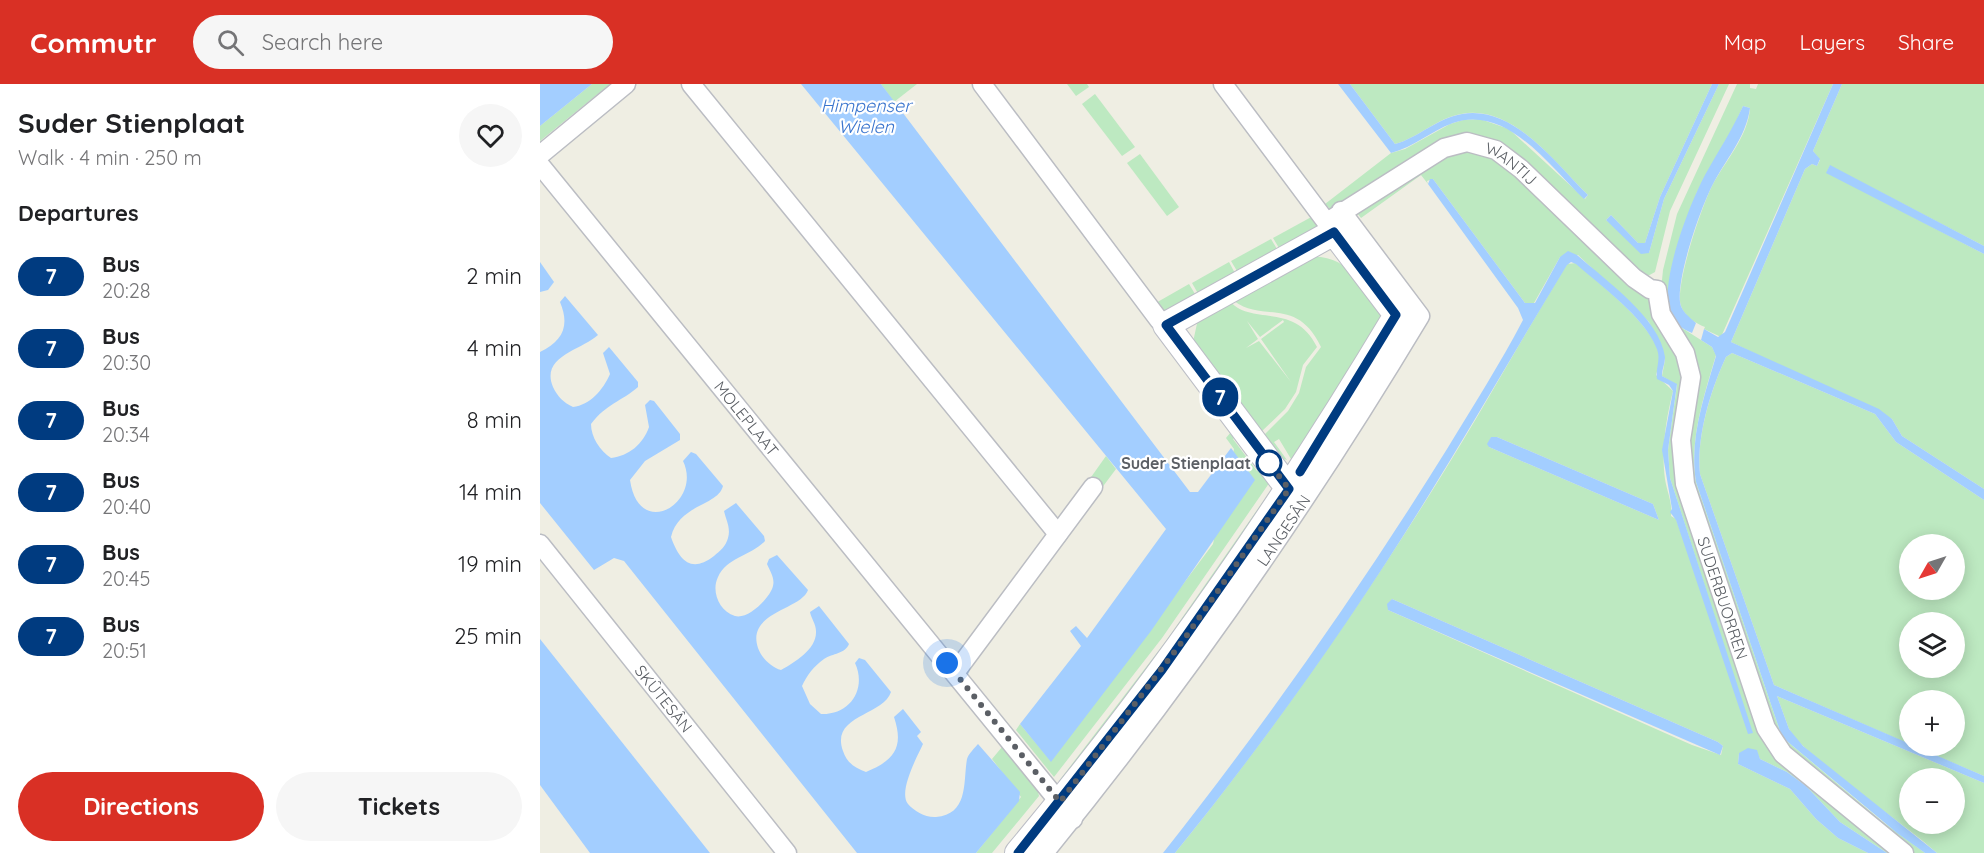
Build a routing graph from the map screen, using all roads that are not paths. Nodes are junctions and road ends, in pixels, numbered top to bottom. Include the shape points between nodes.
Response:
1 (626, 84) edge
2 (691, 84) edge
3 (982, 84) edge
4 (1223, 84) edge
5 (540, 155) edge
6 (540, 165) edge
7 (1334, 222) junction
8 (1657, 290) joint
9 (1166, 325) junction
10 (1093, 487) dead end
11 (1295, 497) junction
12 (1058, 534) junction
13 (540, 544) edge
14 (955, 673) junction
15 (1066, 810) junction
16 (787, 853) edge
17 (1018, 853) edge
18 (1044, 853) edge
19 (1904, 853) edge

1 - 5 street
2 - 12 street
3 - 9 street
4 - 7 street
6 - 14 street, MOLEPLAAT
7 - 8 street, WANTIJ via 1444,148 1461,142 1482,144 1521,170 1634,278
7 - 9 street
7 - 11 street, LANGESÂN via 1396,315
8 - 19 street, SUDERBUORREN via 1660,314 1685,353 1691,376 1681,440 1685,484 1766,728 1783,754
9 - 11 street
10 - 12 street
11 - 15 street, LANGESÂN via 1185,638
12 - 14 street
13 - 16 street, SKÛTESÂN
14 - 15 street, MOLEPLAAT
15 - 17 street, LANGESÂN
15 - 18 street, LANGESÂN

